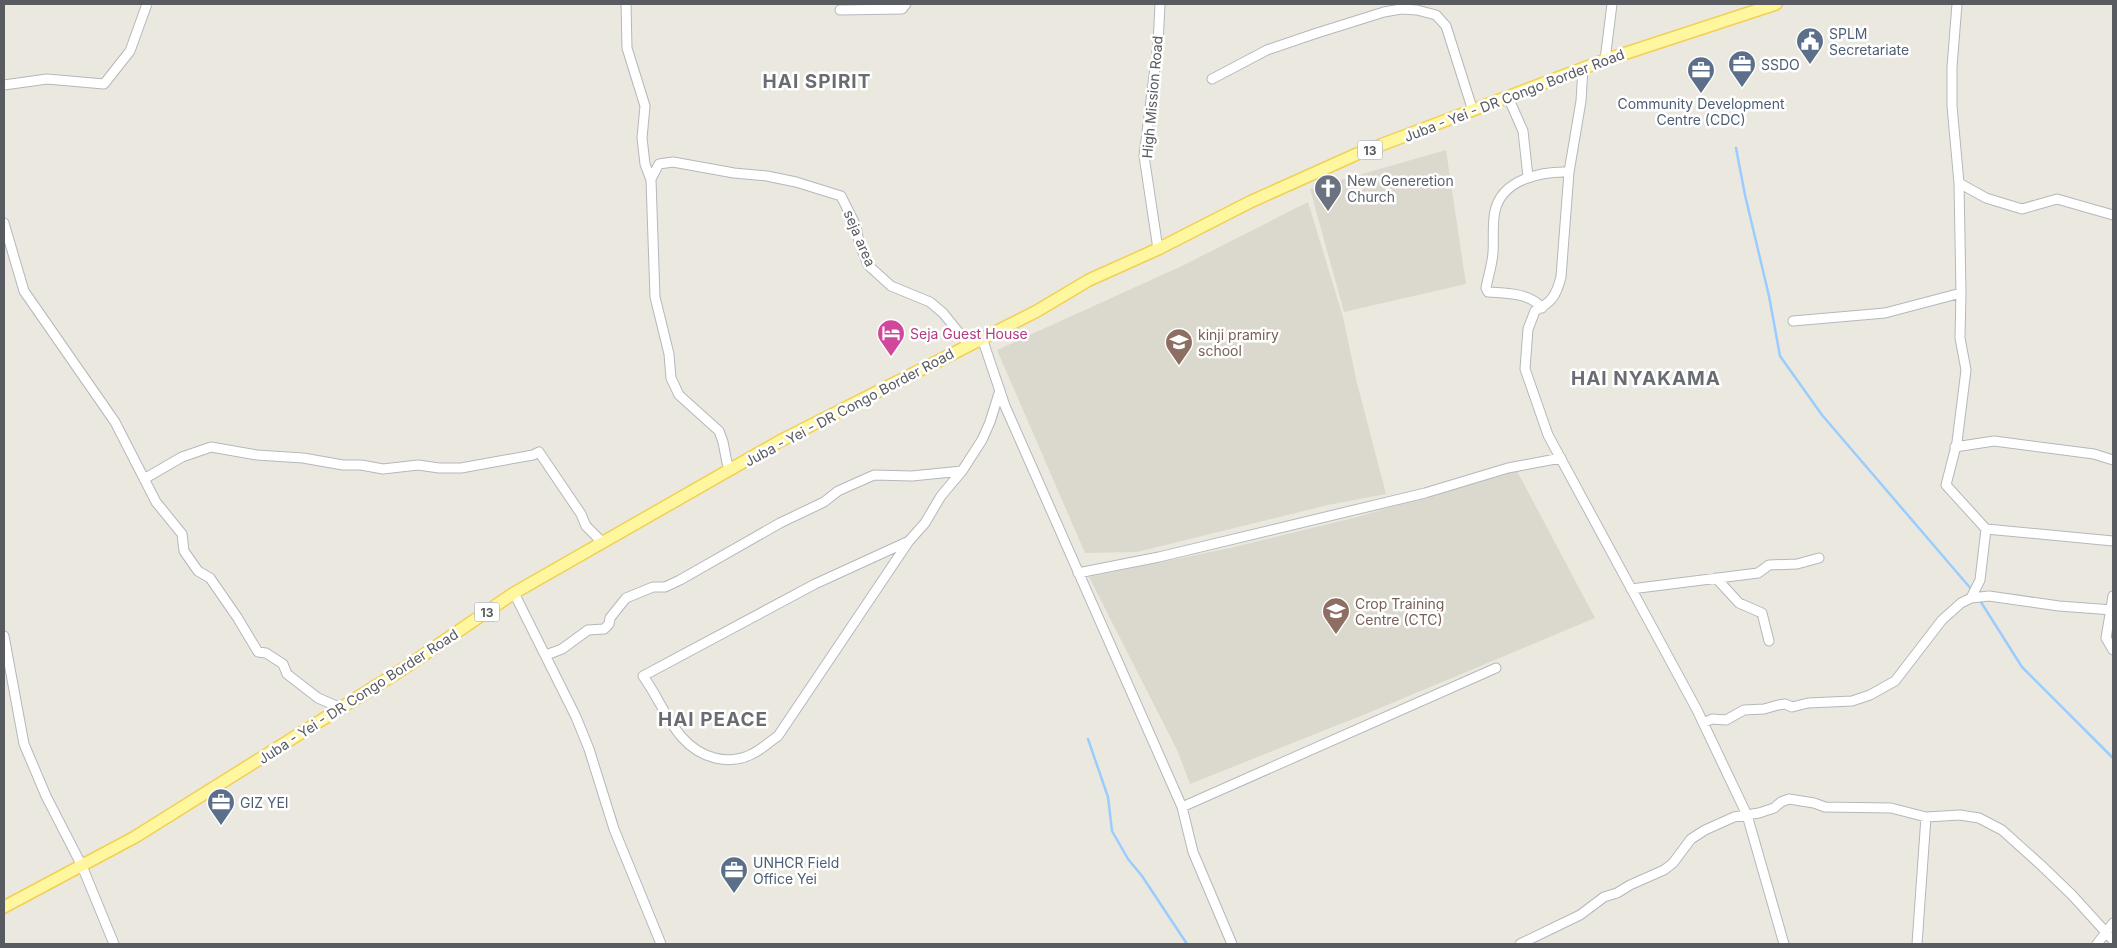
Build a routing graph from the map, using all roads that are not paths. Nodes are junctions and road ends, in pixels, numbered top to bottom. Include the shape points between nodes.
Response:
1 (147, 4) edge
2 (626, 4) edge
3 (906, 4) edge
4 (1160, 4) edge
5 (1612, 4) edge
6 (1776, 4) edge
7 (1957, 4) edge
8 (840, 10) dead end
9 (1604, 60) junction
10 (1583, 68) junction
11 (1212, 79) dead end
12 (4, 85) edge
13 (1508, 97) junction
14 (1473, 111) junction
15 (1568, 172) junction
16 (1528, 177) junction
17 (651, 180) junction
18 (1959, 183) junction
19 (2113, 215) edge
20 (4, 223) edge
21 (1158, 249) junction
22 (1962, 293) junction
23 (1542, 308) junction
24 (1793, 321) dead end
25 (982, 338) junction
26 (969, 345) junction
27 (1000, 390) junction
28 (1955, 447) junction
29 (1561, 458) junction
30 (2113, 460) edge
31 (732, 469) junction
32 (962, 471) junction
33 (144, 479) junction
34 (1986, 529) junction
35 (909, 541) junction
36 (2113, 541) edge
37 (603, 543) junction
38 (1819, 558) dead end
39 (1078, 573) junction
40 (1716, 578) junction
41 (1631, 589) junction
42 (514, 593) junction
43 (2113, 596) edge
44 (1971, 598) junction
45 (2112, 610) edge
46 (4, 636) edge
47 (1769, 641) dead end
48 (2113, 650) edge
49 (546, 655) junction
50 (1496, 668) dead end
51 (341, 708) junction
52 (1703, 724) junction
53 (1182, 807) junction
54 (1747, 815) junction
55 (1926, 817) junction
56 (82, 866) junction
57 (4, 906) edge
58 (2113, 923) edge
59 (2106, 931) junction
60 (2113, 940) edge
61 (114, 944) edge
62 (661, 944) edge
63 (1232, 944) edge
64 (1520, 944) edge
65 (1784, 944) edge
66 (1917, 944) edge
67 (2097, 944) edge

1 - 12 street via 130,51 104,84 47,79
2 - 17 street via 628,48 645,106 642,138 645,164
3 - 8 street via 902,9
4 - 21 street, High Mission Road via 1144,156
5 - 9 street
6 - 9 main road, Juba - Yei - DR Congo Border Road / 13
7 - 18 street via 1952,106
9 - 10 main road, Juba - Yei - DR Congo Border Road / 13
10 - 13 main road, Juba - Yei - DR Congo Border Road / 13
10 - 15 street via 1581,101
11 - 14 street via 1267,50 1316,33 1384,12 1416,10 1436,15 1446,26
13 - 14 main road, Juba - Yei - DR Congo Border Road / 13
13 - 16 street via 1522,131
14 - 21 main road, Juba - Yei - DR Congo Border Road / 13 via 1324,168
15 - 16 street
15 - 23 street via 1562,277 1549,304
16 - 23 street via 1508,190 1496,208 1493,254 1486,288 1488,292 1535,299
17 - 26 street, seja area via 659,164 673,162 767,176 841,196 856,226 868,264 891,286 930,302
17 - 31 street via 655,297 670,354 671,378 679,395 718,431 727,463
18 - 19 street via 1986,198 2022,210 2057,199
18 - 22 street
20 - 33 street via 24,291 116,422
21 - 25 main road, Juba - Yei - DR Congo Border Road / 13 via 1090,280
22 - 24 street via 1885,313
22 - 28 street via 1960,338 1966,370
23 - 29 street via 1535,311 1528,329 1525,369 1548,435
25 - 26 main road, Juba - Yei - DR Congo Border Road / 13
25 - 27 street
26 - 31 main road, Juba - Yei - DR Congo Border Road / 13 via 780,441
27 - 32 street via 982,440
27 - 39 street
28 - 30 street via 1994,442 2094,454
28 - 34 street via 1946,485
29 - 39 street via 1508,468 1425,493 1159,557
29 - 41 street
31 - 37 main road, Juba - Yei - DR Congo Border Road / 13
32 - 35 street
32 - 49 street via 912,476 874,475 780,523 680,580 665,587 632,594 604,629 588,630 562,649
33 - 37 street via 182,457 211,448 383,469 418,465 461,468 539,452 586,526
33 - 51 street via 156,502 182,534 184,551 198,571 210,578 258,652 266,653 283,664 287,674 318,698
34 - 36 street
34 - 44 street via 1980,580
35 - 35 street via 778,736 751,755 725,761 706,756 680,736 643,676 815,584
37 - 42 main road, Juba - Yei - DR Congo Border Road / 13
38 - 40 street via 1797,564 1769,565 1758,573
39 - 53 street
40 - 41 street
40 - 47 street via 1739,603 1762,613
41 - 52 street
42 - 49 street
42 - 51 main road, Juba - Yei - DR Congo Border Road / 13
43 - 45 street
44 - 45 street via 1989,596
44 - 52 street via 1942,620 1895,682 1870,695 1852,701 1792,707 1785,704 1744,710 1726,720 1712,719
45 - 48 street via 2106,638
46 - 56 street via 24,744
49 - 62 street via 582,733 614,828
50 - 53 street
51 - 56 main road, Juba - Yei - DR Congo Border Road / 13 via 136,837
52 - 54 street
53 - 63 street via 1193,852
54 - 55 street via 1774,808 1790,799 1799,799 1825,807 1891,808
54 - 64 street via 1705,830 1691,839 1674,863 1664,870 1604,897 1580,915
54 - 65 street
55 - 59 street via 1960,815 1980,818 2002,830
55 - 66 street
56 - 57 main road, Juba - Yei - DR Congo Border Road / 13
56 - 61 street
58 - 59 street
59 - 60 street
59 - 67 street

